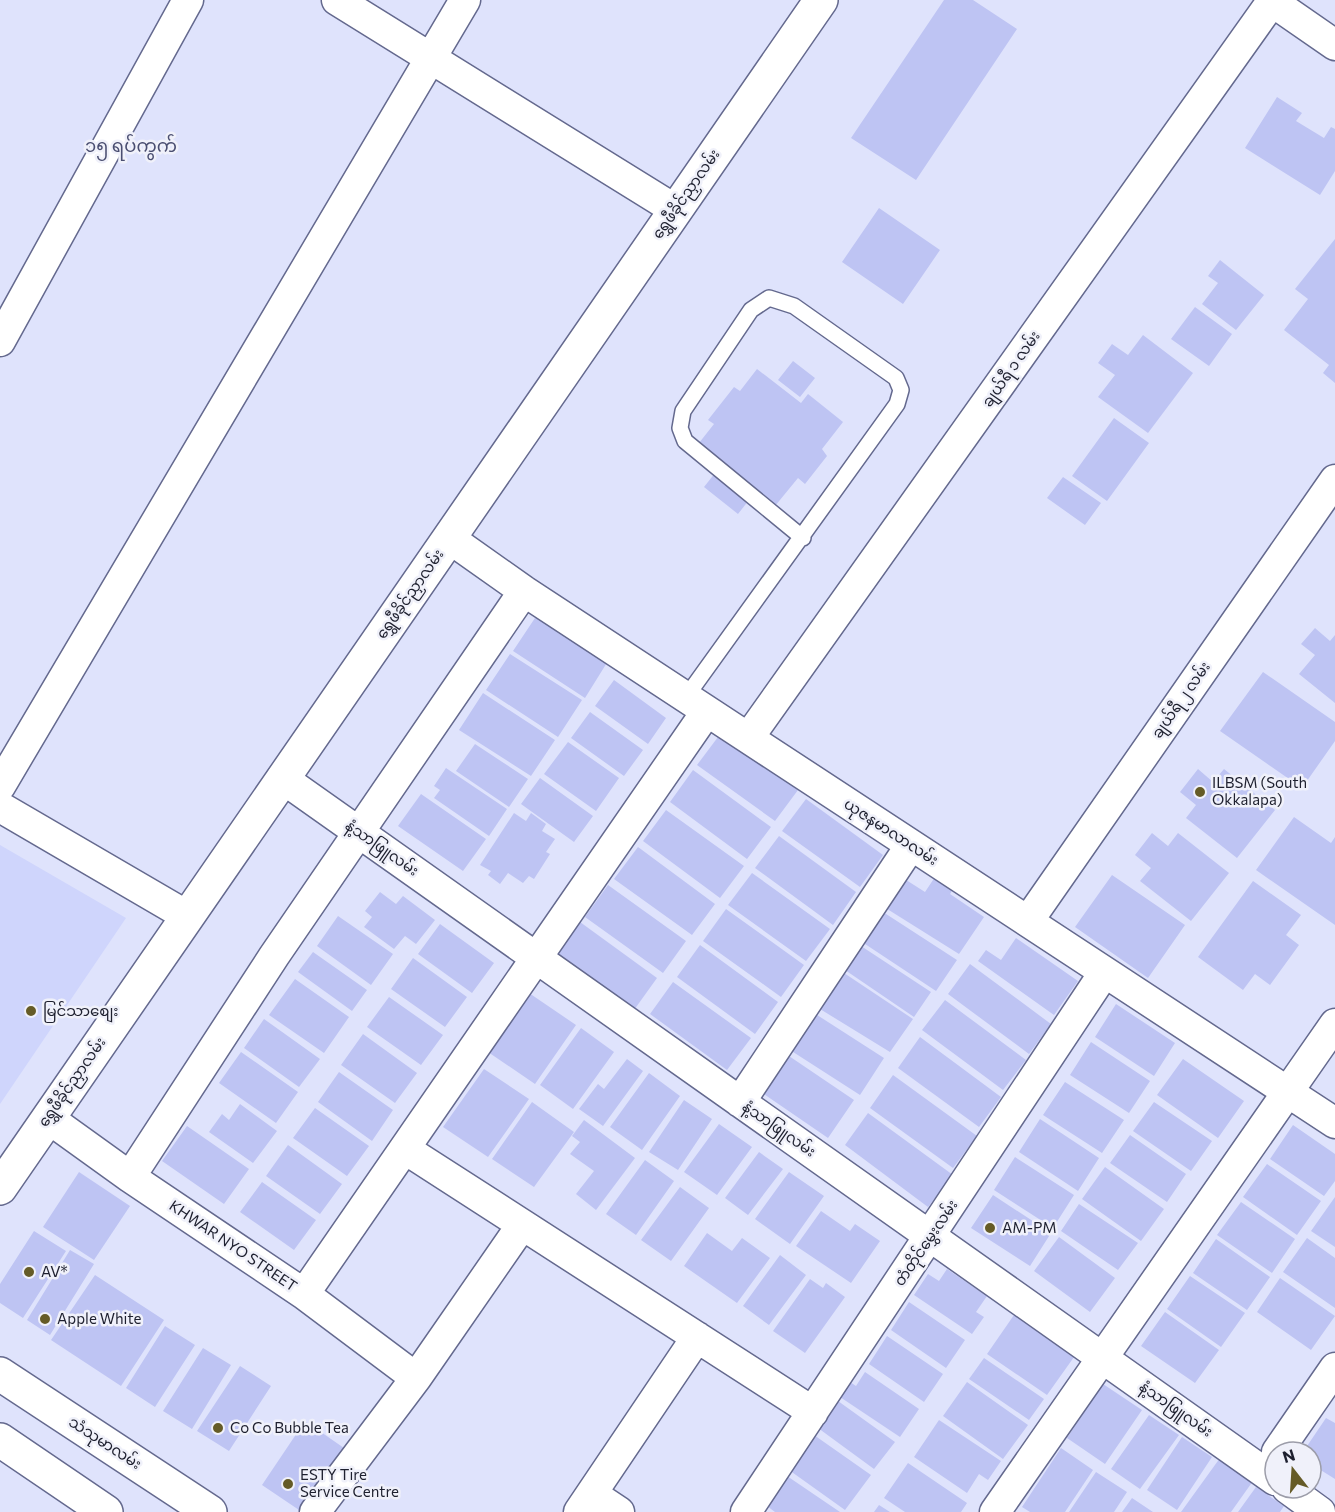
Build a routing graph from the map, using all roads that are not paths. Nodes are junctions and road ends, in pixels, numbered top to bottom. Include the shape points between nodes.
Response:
1 (188, 0) edge
2 (337, 0) edge
3 (465, 0) edge
4 (821, 0) edge
5 (1271, 0) edge
6 (1335, 45) edge
7 (430, 58) junction
8 (674, 209) junction
9 (0, 341) edge
10 (1335, 480) edge
11 (448, 538) junction
12 (803, 538) junction
13 (524, 591) junction
14 (697, 704) junction
15 (749, 737) junction
16 (282, 778) junction
17 (0, 786) edge
18 (0, 807) edge
19 (358, 831) junction
20 (911, 845) junction
21 (187, 916) junction
22 (1028, 921) junction
23 (537, 958) junction
24 (1104, 973) junction
25 (1335, 1024) edge
26 (1293, 1085) junction
27 (740, 1102) junction
28 (48, 1118) junction
29 (1335, 1123) edge
30 (405, 1149) junction
31 (130, 1177) junction
32 (0, 1188) edge
33 (522, 1225) junction
34 (931, 1237) junction
35 (304, 1294) junction
36 (697, 1337) junction
37 (1104, 1359) junction
38 (1335, 1368) edge
39 (0, 1374) edge
40 (416, 1378) junction
41 (813, 1412) junction
42 (0, 1440) edge
43 (1293, 1440) edge
44 (1263, 1461) edge
45 (1308, 1500) edge
46 (586, 1503) edge
47 (106, 1512) edge
48 (210, 1512) edge
49 (315, 1512) edge
50 (619, 1512) edge
51 (746, 1512) edge
52 (995, 1512) edge
53 (1320, 1512) edge

1 - 9 street
2 - 7 street
3 - 7 street
4 - 8 street, ရွှေဖီခိုင်ညှာလမ်း
5 - 6 street
5 - 15 street, ချယ်ရီ ၁ လမ်း
7 - 8 street
7 - 17 street
8 - 11 street, ရွှေဖီခိုင်ညှာလမ်း
10 - 22 street, ချယ်ရီ ၂ လမ်း
11 - 13 street, ယုဇနမာလာလမ်း
11 - 16 street, ရွှေဖီခိုင်ညှာလမ်း
12 - 12 lane via 685,441 680,428 683,411 745,319 769,298 794,306 896,378 901,390 897,404
12 - 14 lane
13 - 14 street, ယုဇနမာလာလမ်း
13 - 19 street
14 - 15 street, ယုဇနမာလာလမ်း
14 - 23 street
15 - 20 street, ယုဇနမာလာလမ်း
16 - 19 street, နံ့သာဖြူလမ်း
16 - 21 street, ရွှေဖီခိုင်ညှာလမ်း
18 - 21 street
19 - 23 street, နံ့သာဖြူလမ်း
19 - 31 street
20 - 22 street, ယုဇနမာလာလမ်း
20 - 27 street
21 - 28 street, ရွှေဖီခိုင်ညှာလမ်း
22 - 24 street, ယုဇနမာလာလမ်း
23 - 27 street, နံ့သာဖြူလမ်း
23 - 30 street
24 - 26 street, ယုဇနမာလာလမ်း
24 - 34 street, တံတိုင်မွှေးလမ်း
25 - 26 street
26 - 29 street, ယုဇနမာလာလမ်း
26 - 37 street
27 - 34 street, နံ့သာဖြူလမ်း
28 - 31 street, KHWAR NYO STREET
28 - 32 street, ရွှေဖီခိုင်ညှာလမ်း
30 - 33 street
30 - 35 street
31 - 35 street, KHWAR NYO STREET
33 - 36 street
33 - 40 street
34 - 37 street, နံ့သာဖြူလမ်း
34 - 41 street, တံတိုင်မွှေးလမ်း
35 - 40 street, KHWAR NYO STREET
36 - 41 street
36 - 46 street
37 - 44 street, နံ့သာဖြူလမ်း
37 - 52 street
38 - 43 street
39 - 48 street, သံသုမာလမ်း
40 - 49 street
41 - 51 street, တံတိုင်မွှေးလမ်း
42 - 47 street
45 - 53 street, နံ့သာဖြူလမ်း
46 - 50 street

